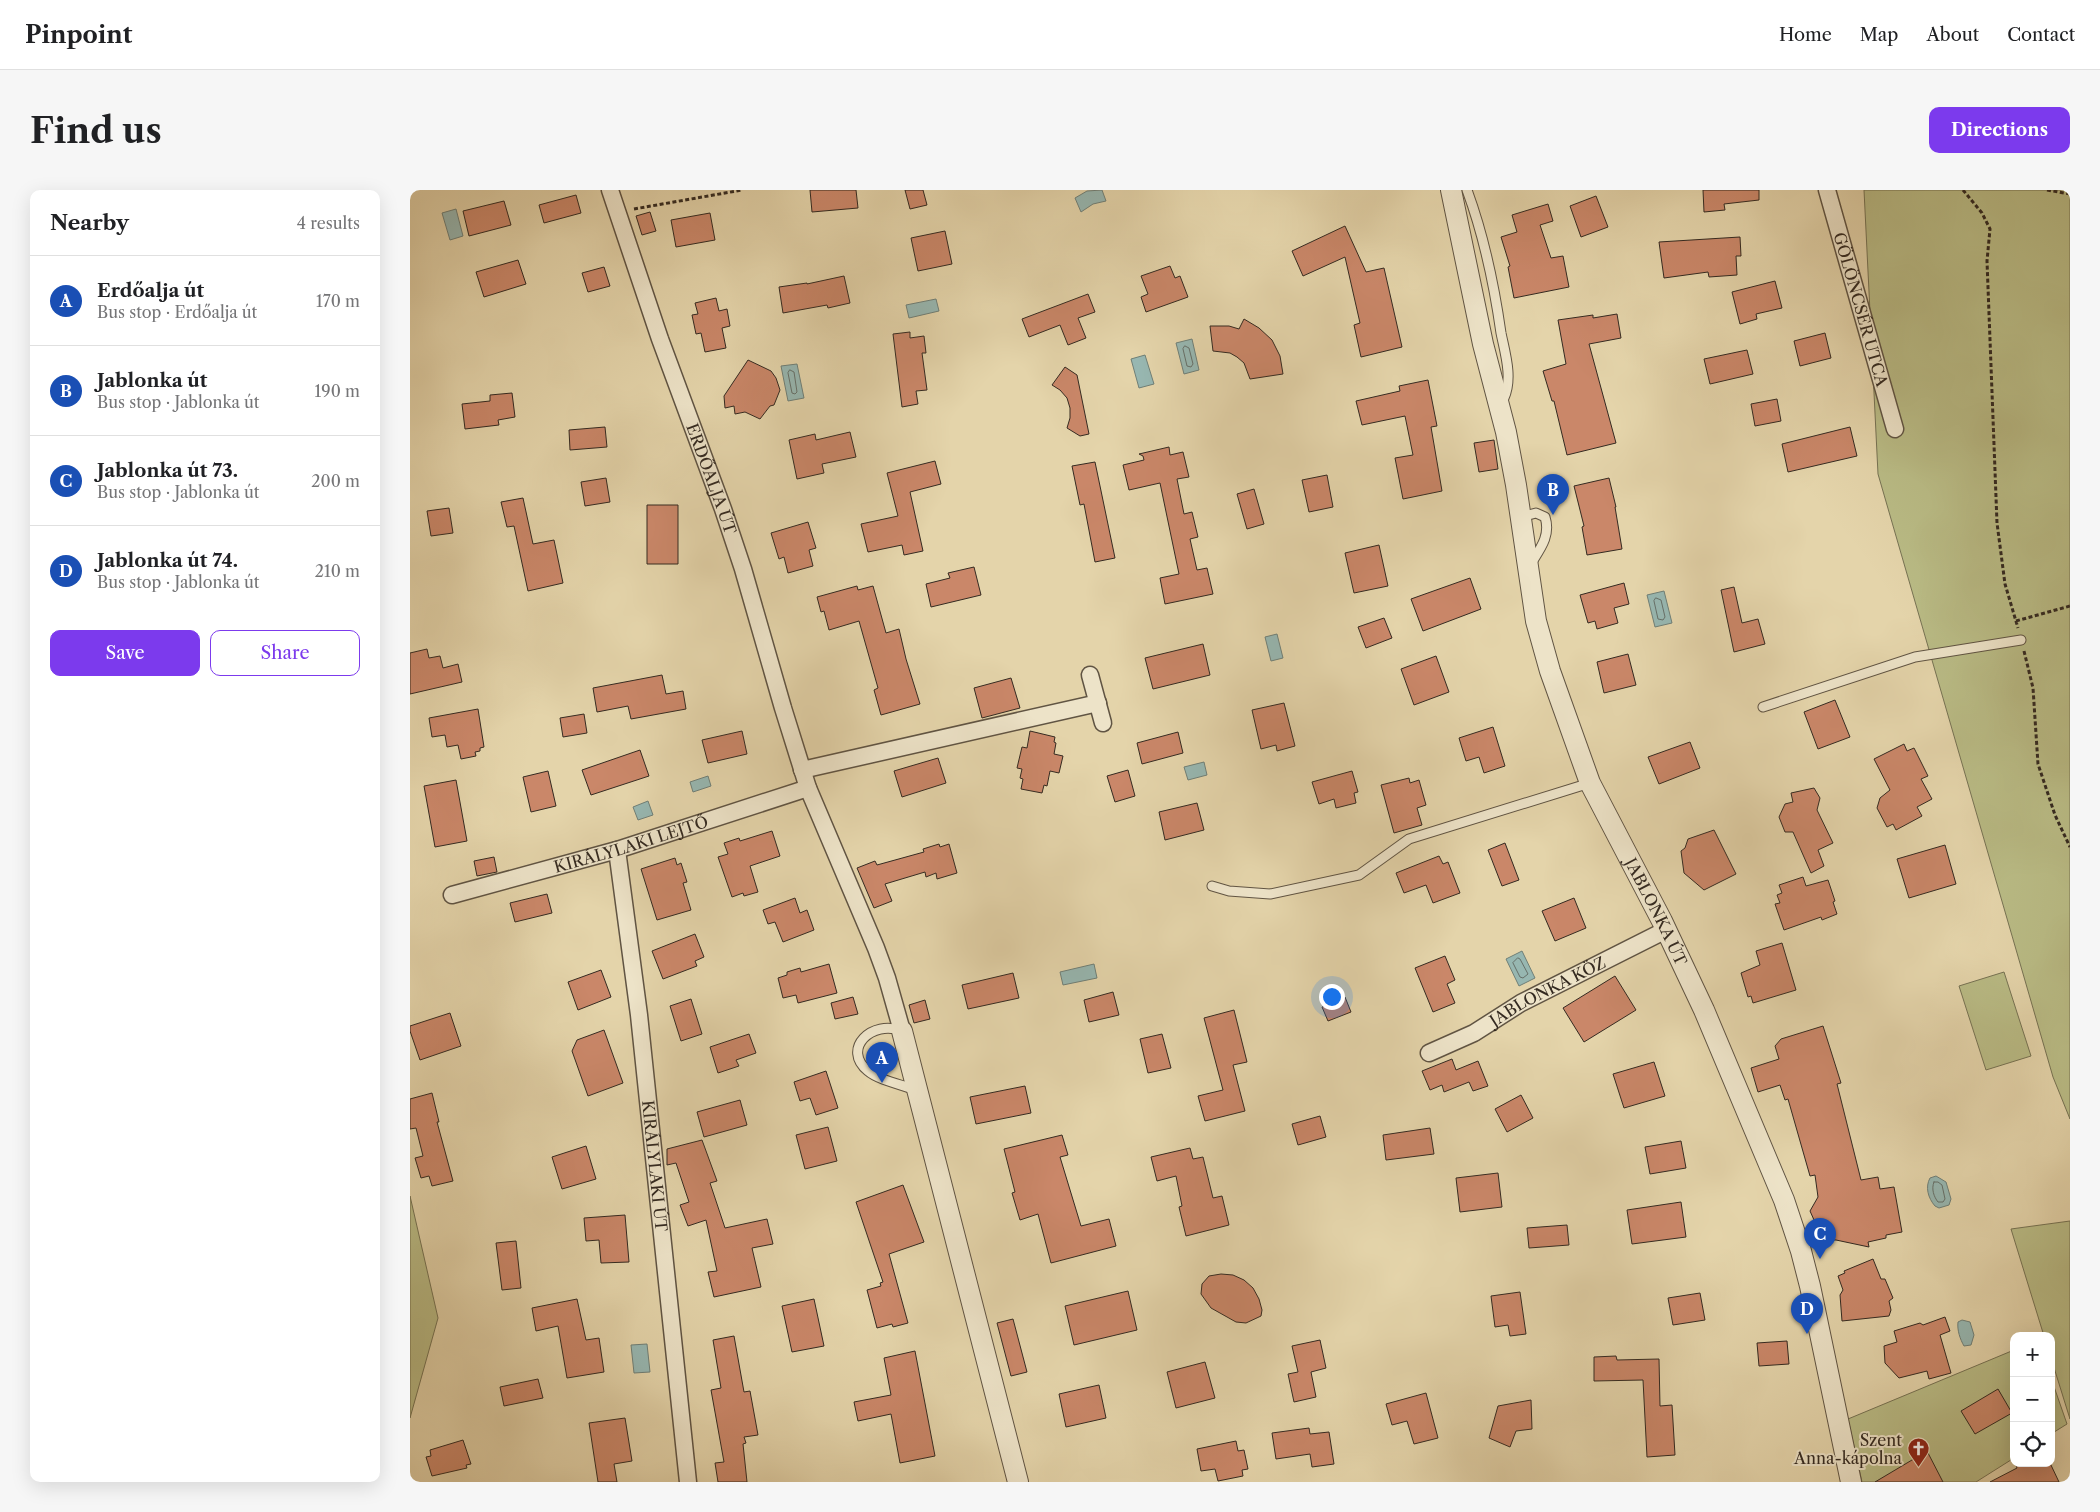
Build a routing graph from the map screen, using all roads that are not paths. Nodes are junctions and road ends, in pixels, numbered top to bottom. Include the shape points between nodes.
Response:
1 (610, 190) edge
2 (1451, 190) edge
3 (1467, 190) edge
4 (1827, 190) edge
5 (1498, 399) junction
6 (1895, 429) dead end
7 (2022, 640) road end
8 (1090, 675) dead end
9 (1098, 703) junction
10 (1763, 707) dead end
11 (1103, 723) dead end
12 (802, 770) junction
13 (1590, 783) junction
14 (808, 788) junction
15 (617, 850) junction
16 (1212, 886) dead end
17 (452, 895) dead end
18 (1666, 930) junction
19 (902, 1031) junction
20 (1429, 1052) dead end
21 (916, 1090) junction
22 (688, 1482) edge
23 (1018, 1482) edge
24 (1851, 1482) edge

1 - 12 street, ERDŐALJA ÚT via 660,340 738,552
2 - 5 street, JABLONKA ÚT via 1483,344
3 - 5 lane via 1477,216 1494,287 1508,370 1508,389 1504,398
4 - 6 street, GÖLÖNCSÉR UTCA
5 - 13 street, JABLONKA ÚT via 1521,516 1536,621 1550,671
7 - 10 lane via 1915,657
8 - 9 street
9 - 11 street
9 - 12 street
12 - 14 street, ERDŐALJA ÚT
13 - 16 lane via 1409,838 1359,875 1270,894 1229,891
13 - 18 street, JABLONKA ÚT
14 - 15 street, KIRÁLYLAKI LEJTŐ
14 - 19 street, ERDŐALJA ÚT via 876,948
15 - 17 street, KIRÁLYLAKI LEJTŐ
15 - 22 street, KIRÁLYLAKI ÚT via 639,1015
18 - 20 street, JABLONKA KÖZ via 1521,1003 1474,1033
18 - 24 street, JABLONKA ÚT via 1704,1010 1784,1200 1801,1251
19 - 21 street, ERDŐALJA ÚT
19 - 21 lane via 883,1028 870,1033 859,1046 858,1058 872,1074
21 - 23 street, ERDŐALJA ÚT

